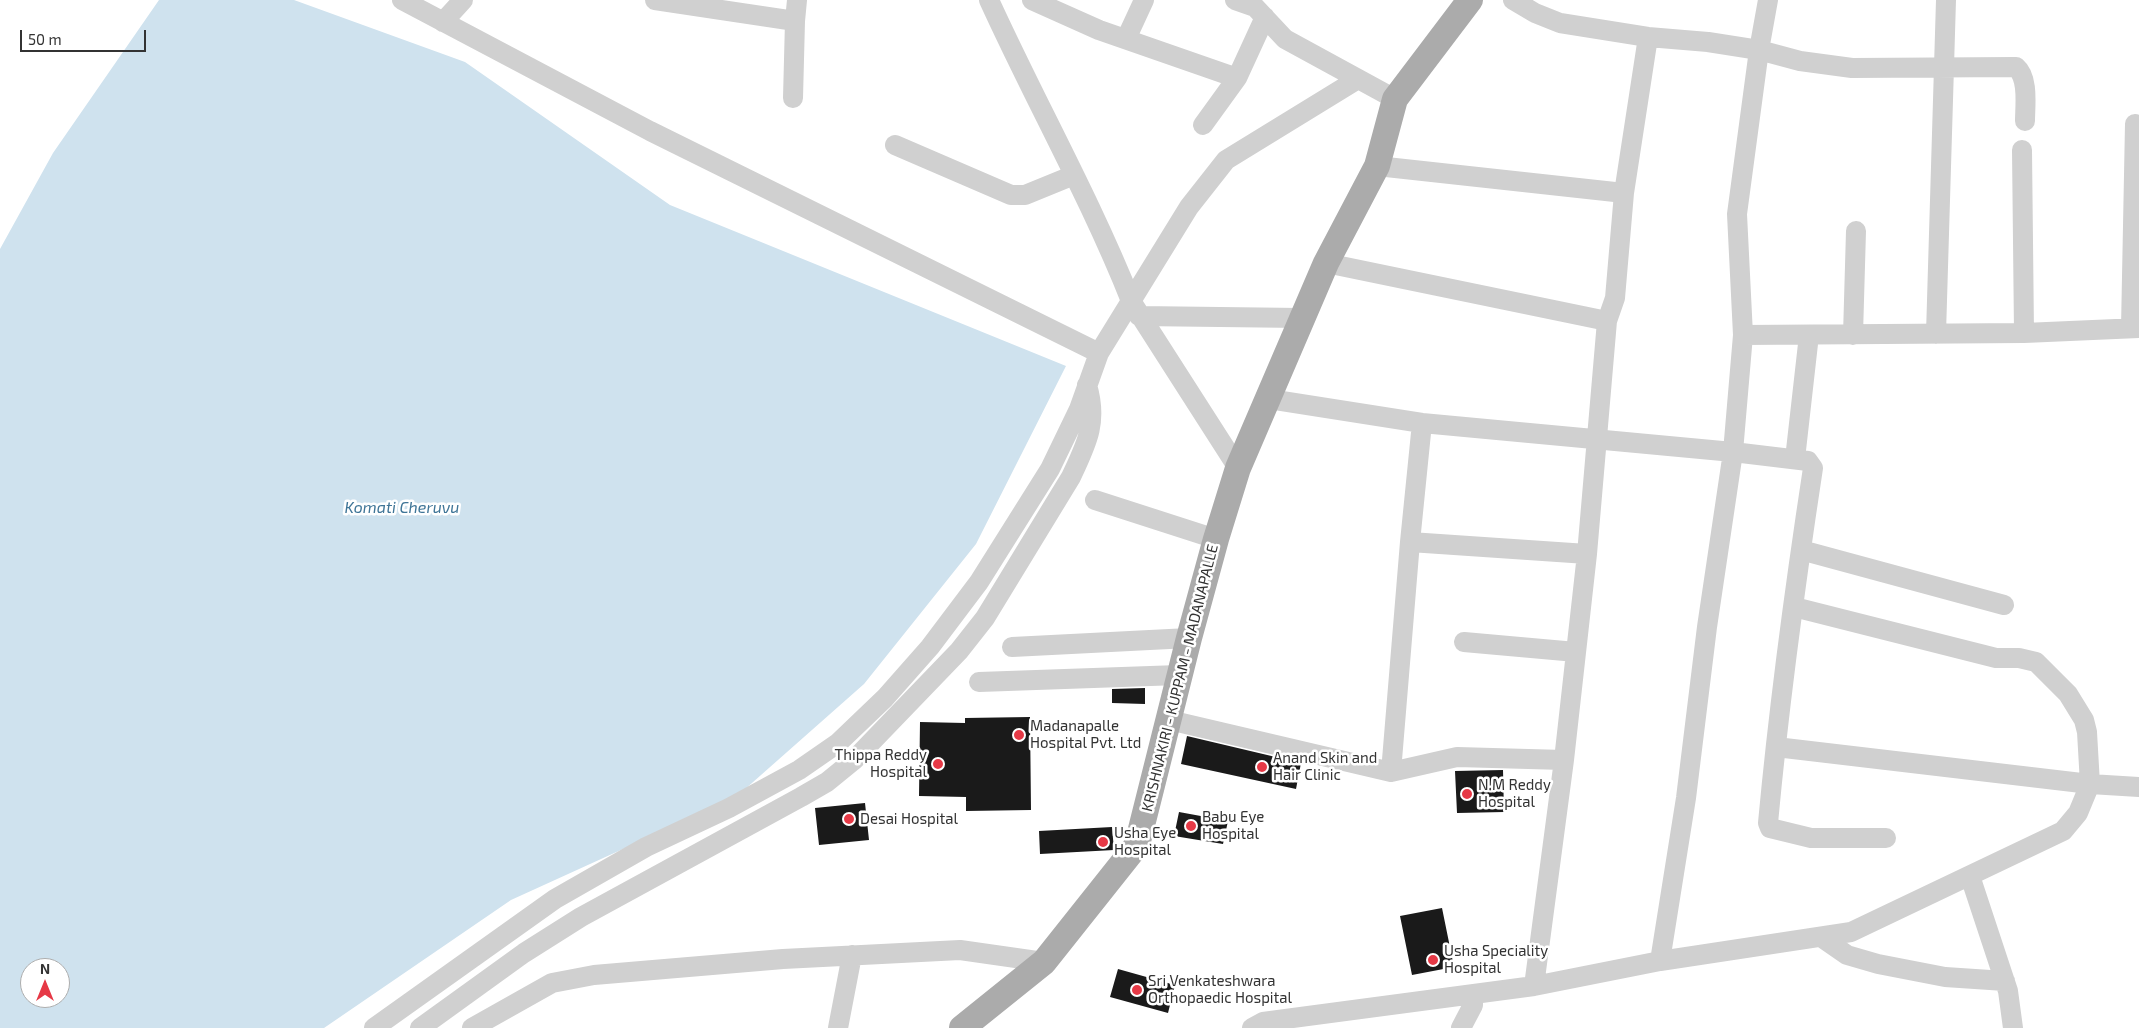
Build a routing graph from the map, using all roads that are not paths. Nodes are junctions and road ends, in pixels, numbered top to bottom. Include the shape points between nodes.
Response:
1 (402, 0) edge
2 (463, 0) edge
3 (655, 0) edge
4 (797, 0) edge
5 (989, 0) edge
6 (1032, 0) edge
7 (1144, 0) edge
8 (1235, 0) edge
9 (1470, 0) edge
10 (1513, 0) edge
11 (1768, 0) edge
12 (1946, 0) edge
13 (1264, 17) junction
14 (795, 21) junction
15 (443, 22) junction
16 (1648, 37) junction
17 (1126, 39) junction
18 (1759, 50) junction
19 (1944, 68) junction
20 (1237, 78) junction
21 (1358, 79) junction
22 (793, 98) dead end
23 (1395, 99) junction
24 (2025, 122) dead end
25 (2136, 124) dead end
26 (1204, 125) dead end
27 (895, 145) dead end
28 (2022, 150) dead end
29 (1377, 166) junction
30 (1074, 175) junction
31 (1624, 193) junction
32 (1856, 231) dead end
33 (1326, 264) junction
34 (1135, 309) junction
35 (1301, 318) junction
36 (1607, 322) junction
37 (2135, 328) edge
38 (2024, 333) junction
39 (1936, 334) junction
40 (1810, 335) junction
41 (1853, 335) junction
42 (1743, 336) junction
43 (1099, 353) junction
44 (1087, 385) junction
45 (1269, 399) junction
46 (1422, 422) junction
47 (1596, 439) junction
48 (1733, 452) junction
49 (1795, 460) junction
50 (1238, 468) junction
51 (1095, 500) dead end
52 (1216, 539) junction
53 (1410, 542) junction
54 (1801, 550) junction
55 (1587, 554) junction
56 (2004, 605) dead end
57 (1794, 606) junction
58 (1189, 638) junction
59 (1464, 642) dead end
60 (1012, 647) dead end
61 (1576, 652) junction
62 (1179, 675) junction
63 (979, 682) dead end
64 (1169, 720) junction
65 (1776, 746) junction
66 (1564, 760) junction
67 (1391, 772) junction
68 (2090, 784) junction
69 (2139, 787) edge
70 (1886, 838) dead end
71 (1970, 876) junction
72 (1821, 937) junction
73 (852, 956) junction
74 (1660, 961) junction
75 (1044, 962) junction
76 (2005, 981) junction
77 (1534, 986) junction
78 (1473, 994) junction
79 (374, 1028) edge
80 (420, 1028) edge
81 (472, 1028) edge
82 (838, 1028) edge
83 (962, 1028) edge
84 (1252, 1028) edge
85 (1461, 1028) edge
86 (2013, 1028) edge

1 - 15 street
2 - 15 street
3 - 14 street
4 - 14 street
5 - 30 street
6 - 17 street
7 - 17 street
8 - 13 street via 1255,7
9 - 23 main road
10 - 16 street via 1560,23
11 - 18 street
12 - 19 street
13 - 20 street
13 - 21 street via 1285,40
14 - 22 street
15 - 43 street via 650,131
16 - 18 street
16 - 31 street
17 - 20 street
18 - 19 street via 1800,61 1852,68
18 - 42 street via 1737,214
19 - 24 street via 2016,68 2023,80
19 - 39 street
20 - 26 street
21 - 23 street
21 - 34 street via 1226,160 1189,207
23 - 29 main road, KRISHNAKIRI - KUPPAM - MADANAPALLE
25 - 37 street
27 - 30 street via 1011,195 1025,195
28 - 38 street
29 - 31 street
29 - 33 main road, KRISHNAKIRI - KUPPAM - MADANAPALLE
30 - 34 street
31 - 36 street via 1615,298
32 - 41 street
33 - 35 main road, KRISHNAKIRI - KUPPAM - MADANAPALLE
33 - 36 street
34 - 35 street
34 - 43 street
34 - 50 street
35 - 45 main road, KRISHNAKIRI - KUPPAM - MADANAPALLE
36 - 47 street
37 - 38 street
38 - 39 street
39 - 41 street
40 - 41 street
40 - 42 street
40 - 49 street
42 - 48 street
43 - 44 street
44 - 79 street via 1050,469 978,582 930,647 885,698 838,743 799,770 646,847 555,899
44 - 80 street via 1093,403 1093,420 1082,454 985,618 959,651 854,760 827,782 801,797 581,916
45 - 46 street
45 - 50 main road, KRISHNAKIRI - KUPPAM - MADANAPALLE
46 - 47 street
46 - 53 street
47 - 48 street
47 - 55 street
48 - 49 street
48 - 74 street via 1686,798
49 - 54 street via 1808,461 1813,468
50 - 52 main road, KRISHNAKIRI - KUPPAM - MADANAPALLE
51 - 52 street
52 - 58 main road, KRISHNAKIRI - KUPPAM - MADANAPALLE
53 - 55 street
53 - 67 street
54 - 56 street
54 - 57 street
55 - 61 street
57 - 65 street
57 - 68 street via 1996,658 2036,662 2068,694 2084,720
58 - 60 street
58 - 62 main road, KRISHNAKIRI - KUPPAM - MADANAPALLE
59 - 61 street
61 - 66 street
62 - 63 street
62 - 64 main road, KRISHNAKIRI - KUPPAM - MADANAPALLE
64 - 67 street
64 - 75 main road, KRISHNAKIRI - KUPPAM - MADANAPALLE via 1137,845
65 - 68 street
65 - 70 street via 1770,828 1811,838
66 - 67 street via 1457,758
66 - 77 street
68 - 69 street
68 - 71 street via 2078,813 2063,830
71 - 72 street via 1851,932
71 - 76 street
72 - 74 street
72 - 76 street via 1847,955 1878,964 1945,977
73 - 75 street via 960,950
73 - 81 street via 594,975 552,983
73 - 82 street
74 - 77 street
75 - 83 main road, KRISHNAKIRI - KUPPAM - MADANAPALLE
76 - 86 street
77 - 78 street
78 - 84 street via 1263,1022
78 - 85 street via 1473,1005

